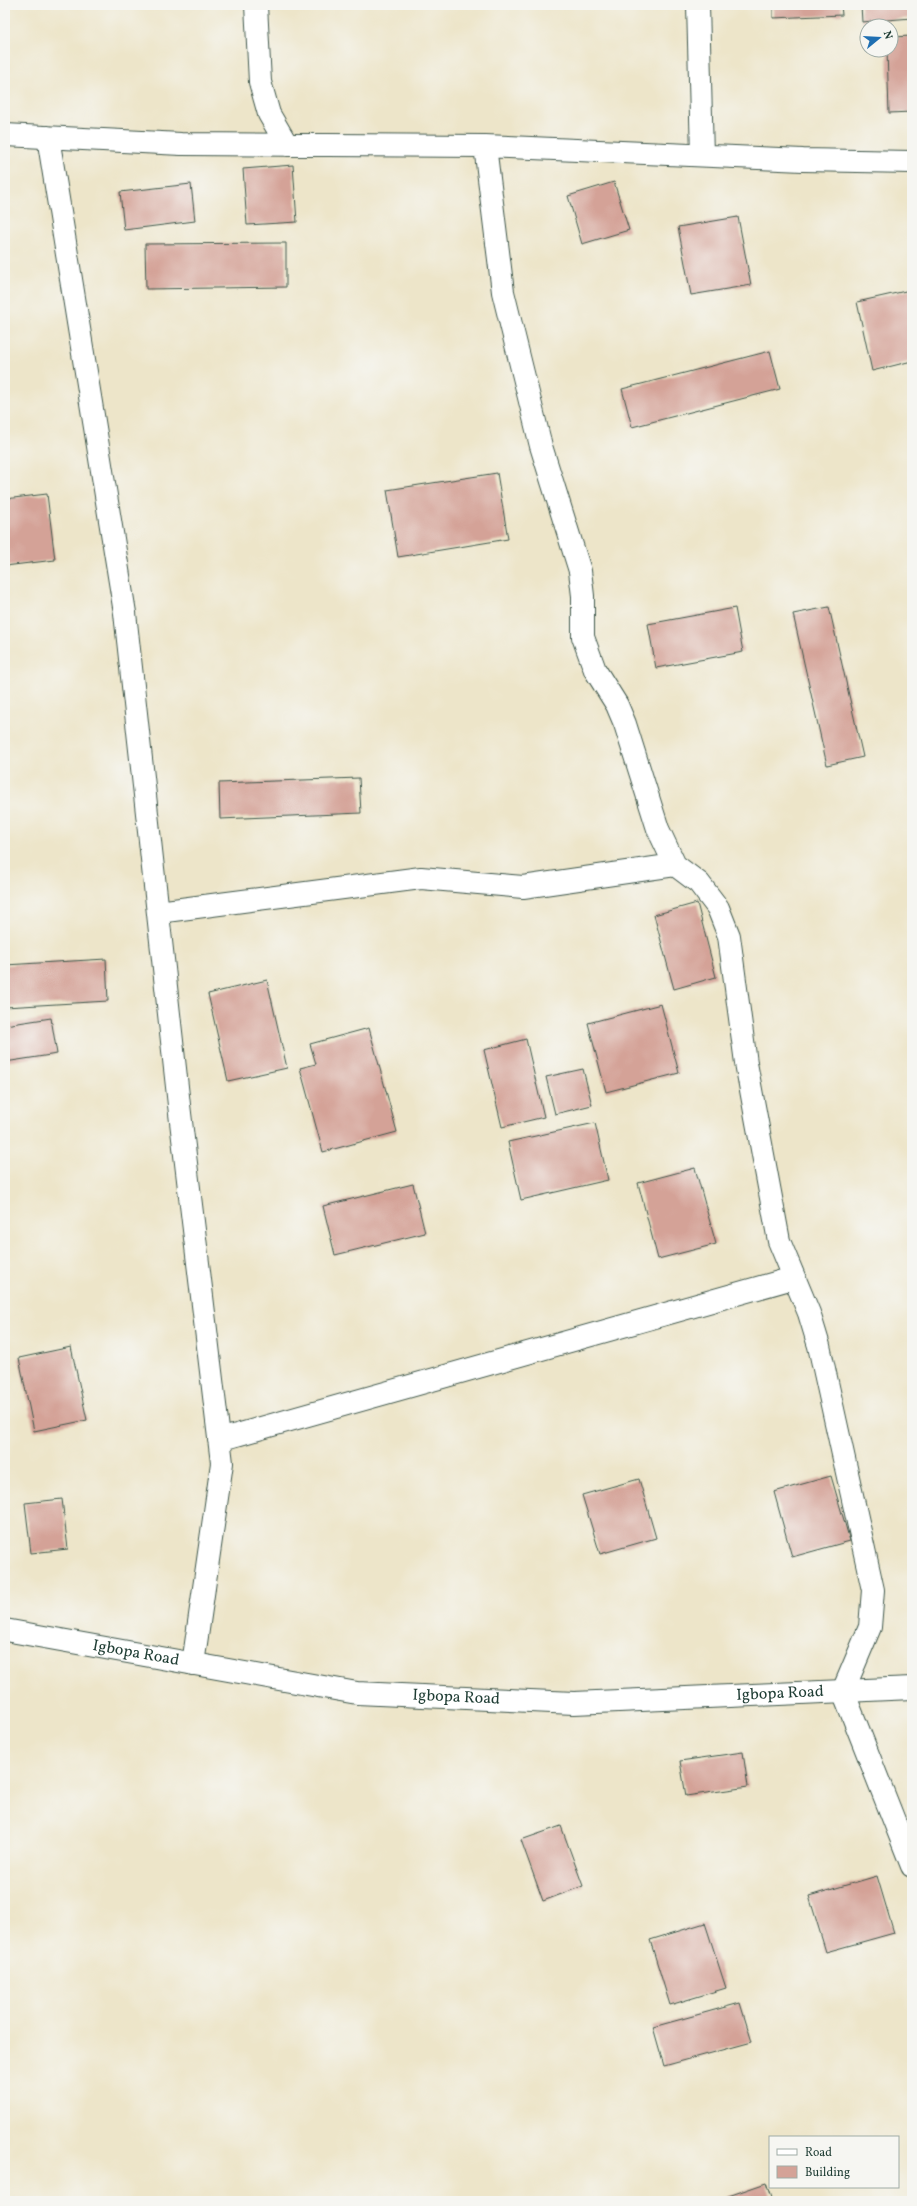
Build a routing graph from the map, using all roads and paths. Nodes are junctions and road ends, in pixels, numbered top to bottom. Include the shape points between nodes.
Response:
1 (256, 5) edge
2 (698, 5) edge
3 (5, 136) edge
4 (48, 137) junction
5 (287, 144) junction
6 (486, 146) junction
7 (702, 155) junction
8 (912, 162) edge
9 (675, 865) junction
10 (158, 912) junction
11 (793, 1278) junction
12 (219, 1440) junction
13 (5, 1630) edge
14 (193, 1664) junction
15 (912, 1688) edge
16 (844, 1691) junction
17 (912, 1866) edge

1 - 5 street via 260,82 270,114
2 - 7 street
3 - 4 street
4 - 5 street via 181,144
4 - 10 street via 125,613
5 - 6 street
6 - 7 street
6 - 9 street via 503,292 542,446 580,571 583,637 595,670 617,705 658,830
7 - 8 street
9 - 10 street via 523,886 421,878
9 - 11 street via 698,883 718,908 729,936 746,1063 773,1210 779,1241
10 - 12 street
11 - 12 street
11 - 16 street via 809,1313 819,1346 873,1590 870,1627
12 - 14 street via 222,1463
13 - 14 street, Igbopa Road
14 - 16 street, Igbopa Road via 357,1693 574,1704
15 - 16 street, Igbopa Road
16 - 17 street

